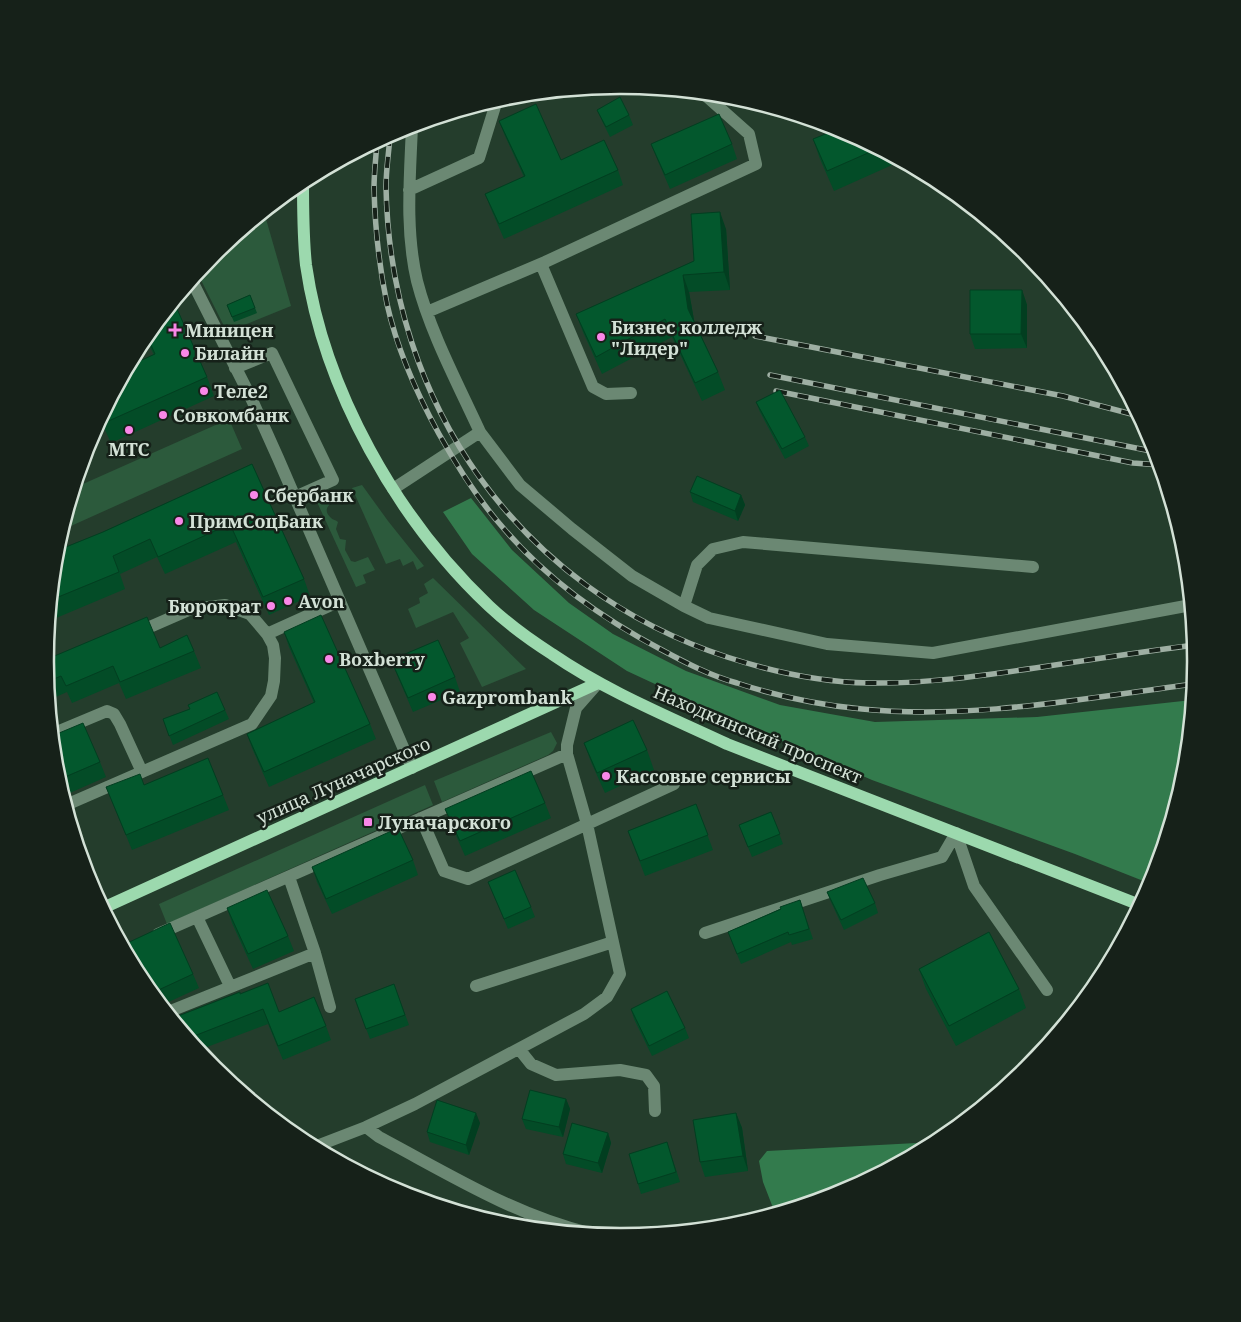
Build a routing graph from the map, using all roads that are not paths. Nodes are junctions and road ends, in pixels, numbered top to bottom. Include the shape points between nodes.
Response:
1 (713, 102) edge
2 (494, 109) edge
3 (412, 134) edge
4 (409, 190) junction
5 (302, 193) edge
6 (541, 264) junction
7 (195, 286) edge
8 (427, 312) junction
9 (236, 368) junction
10 (631, 393) dead end
11 (480, 432) junction
12 (393, 489) junction
13 (295, 498) junction
14 (1033, 567) dead end
15 (340, 601) junction
16 (684, 606) junction
17 (1184, 607) edge
18 (267, 634) junction
19 (128, 636) edge
20 (598, 683) junction
21 (59, 731) edge
22 (567, 754) junction
23 (412, 768) junction
24 (142, 772) junction
25 (674, 784) dead end
26 (72, 802) edge
27 (421, 818) junction
28 (587, 824) junction
29 (956, 833) junction
30 (289, 876) junction
31 (1133, 902) edge
32 (109, 905) edge
33 (197, 918) junction
34 (705, 933) dead end
35 (142, 940) edge
36 (613, 942) junction
37 (315, 953) junction
38 (230, 986) junction
39 (476, 986) dead end
40 (1047, 990) dead end
41 (330, 1008) dead end
42 (174, 1010) edge
43 (519, 1049) junction
44 (656, 1110) dead end
45 (366, 1127) junction
46 (324, 1143) edge
47 (556, 1224) edge

1 - 6 street via 749,134 756,164
2 - 4 street via 479,158
3 - 4 street
4 - 8 street via 410,241 417,281
5 - 12 main road, Находкинский проспект via 306,265 333,370 352,414
6 - 8 street
6 - 10 street via 593,386 606,394
7 - 9 street
8 - 11 street
9 - 13 street
9 - 13 street via 272,353 332,480
11 - 12 street
11 - 16 street via 520,485 572,530 632,576
12 - 20 main road, Находкинский проспект via 438,551 489,607 552,654
13 - 15 street
14 - 16 street via 744,542 713,549 697,565
15 - 18 street
15 - 23 street
16 - 17 street via 709,618 827,644 933,654
18 - 19 street via 250,614 225,605 191,609
18 - 24 street via 275,658 274,681 271,696 252,724
20 - 22 street via 576,708
20 - 23 main road, улица Луначарского
20 - 29 main road, Находкинский проспект via 727,744
21 - 24 street via 108,711 120,724
22 - 27 street
22 - 28 street
23 - 32 main road, улица Луначарского
24 - 26 street
25 - 28 street
27 - 28 street via 444,871 468,879
27 - 30 street
28 - 36 street
29 - 31 main road, Находкинский проспект
29 - 34 street via 942,856
29 - 40 street via 974,886
30 - 33 street
30 - 37 street
33 - 35 street
33 - 38 street
36 - 39 street
36 - 43 street via 620,974 607,997 584,1014
37 - 38 street
37 - 41 street
38 - 42 street
43 - 44 street via 531,1064 556,1075 620,1070 646,1075 654,1086
43 - 45 street
45 - 46 street
45 - 47 street via 490,1197

